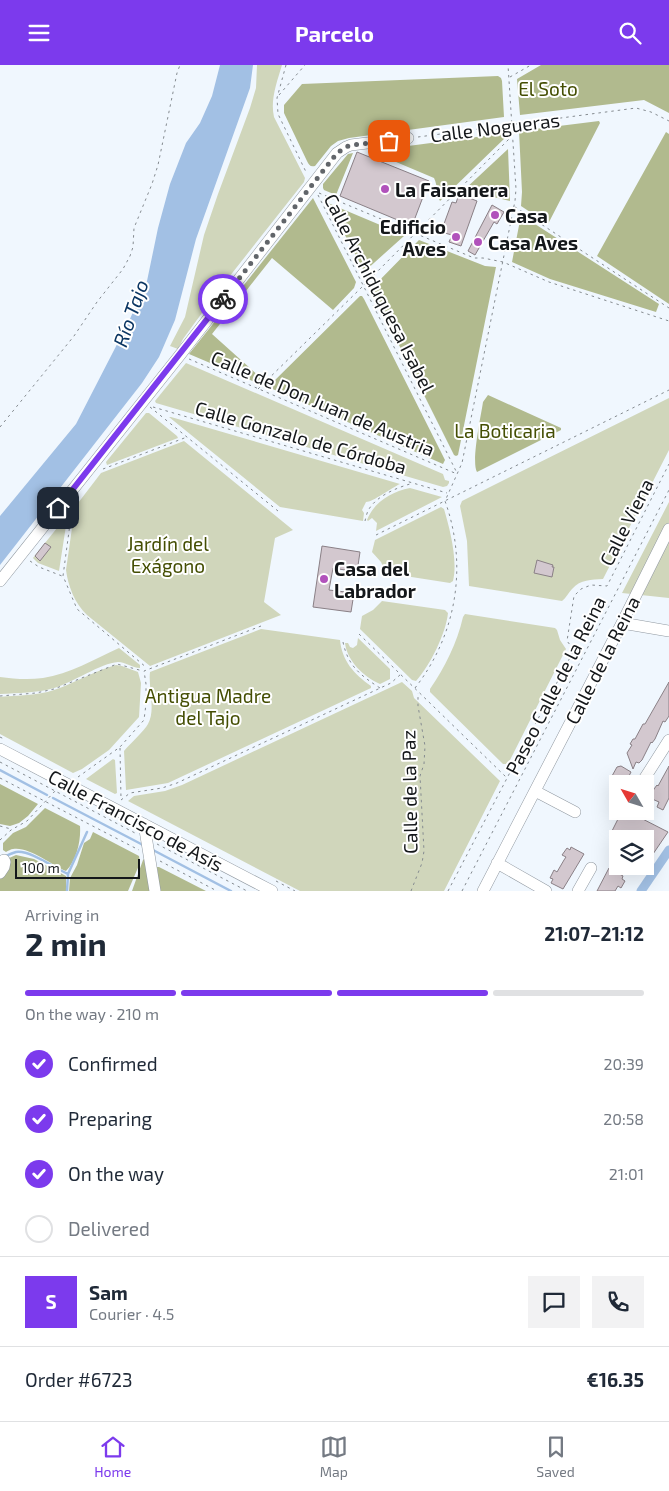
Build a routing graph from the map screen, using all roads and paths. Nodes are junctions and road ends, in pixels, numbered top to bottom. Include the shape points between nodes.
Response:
1 (180, 65) edge
2 (286, 65) edge
3 (305, 65) edge
4 (508, 65) edge
5 (531, 65) edge
6 (509, 78) junction
7 (277, 97) junction
8 (669, 121) edge
9 (512, 124) junction
10 (513, 135) junction
11 (408, 138) joint
12 (314, 188) junction
13 (514, 206) junction
14 (415, 233) junction
15 (503, 262) junction
16 (363, 286) junction
17 (669, 308) edge
18 (669, 321) edge
19 (180, 355) junction
20 (258, 389) junction
21 (669, 390) edge
22 (0, 427) edge
23 (187, 437) junction
24 (669, 464) edge
25 (102, 470) dead end
26 (457, 474) junction
27 (412, 483) junction
28 (669, 490) edge
29 (447, 493) junction
30 (445, 501) junction
31 (72, 507) dead end
32 (278, 511) dead end
33 (365, 521) dead end
34 (669, 529) edge
35 (376, 535) dead end
36 (21, 554) junction
37 (63, 576) junction
38 (0, 581) edge
39 (622, 623) junction
40 (260, 626) dead end
41 (669, 631) edge
42 (359, 634) dead end
43 (343, 642) dead end
44 (148, 669) junction
45 (144, 671) junction
46 (401, 674) junction
47 (415, 688) junction
48 (380, 689) junction
49 (418, 691) junction
50 (0, 695) edge
51 (669, 740) edge
52 (120, 747) junction
53 (0, 749) edge
54 (0, 762) edge
55 (647, 775) edge
56 (506, 777) junction
57 (0, 778) edge
58 (66, 783) junction
59 (55, 791) junction
60 (535, 791) junction
61 (45, 801) junction
62 (118, 805) junction
63 (575, 812) dead end
64 (144, 824) junction
65 (0, 826) edge
66 (11, 830) junction
67 (146, 839) junction
68 (0, 840) edge
69 (149, 856) junction
70 (4, 860) dead end
71 (497, 863) junction
72 (591, 869) dead end
73 (0, 873) edge
74 (155, 891) edge
75 (217, 891) edge
76 (247, 891) edge
77 (272, 891) edge
78 (412, 891) edge
79 (448, 891) edge
80 (462, 891) edge
81 (483, 891) edge
82 (546, 891) edge
83 (578, 891) edge

1 - 22 path via 158,165 134,227 130,257 74,336
2 - 7 path, Calle Archiduquesa Isabel
3 - 7 path
4 - 6 path
5 - 6 path
6 - 9 path
7 - 12 path, Calle Archiduquesa Isabel via 278,114
8 - 9 path, Calle Nogueras via 636,108
9 - 10 path
9 - 11 path, Calle Nogueras
10 - 13 path
10 - 14 path
11 - 12 street, Calle Nogueras via 346,147 337,153
12 - 14 path
12 - 16 path, Calle Archiduquesa Isabel
12 - 19 street, Calle Nogueras
13 - 15 path
13 - 17 path
14 - 15 path via 474,258
14 - 16 path
15 - 18 path via 549,282
15 - 26 path via 462,463
16 - 20 path
16 - 26 path, Calle Archiduquesa Isabel
19 - 20 path, Calle de Don Juan de Austria
19 - 36 street, Calle Nogueras
20 - 26 path, Calle de Don Juan de Austria
21 - 30 path
23 - 25 path
23 - 27 path, Calle Gonzalo de Córdoba via 148,405
23 - 32 path
24 - 56 path, Calle Viena via 607,586 591,585 574,596 567,641 574,651
26 - 29 path
27 - 29 path, Calle Gonzalo de Córdoba
27 - 33 path via 378,499 368,510
28 - 80 path, Paseo Calle de la Reina
29 - 30 path
30 - 35 path
30 - 47 path via 456,548 455,598 440,646
31 - 37 path
34 - 39 street, Calle de la Reina
36 - 37 path via 39,567
36 - 38 street, Calle Nogueras
37 - 44 path via 79,612
39 - 41 street
39 - 60 street, Calle de la Reina
40 - 44 path
42 - 46 path
43 - 48 path via 353,667
44 - 45 path
45 - 50 path via 116,664 54,689
45 - 52 path via 144,720
46 - 47 path
46 - 48 path
47 - 49 path
48 - 62 path via 177,783 130,793
49 - 56 path
49 - 78 path, Calle de la Paz via 425,746 420,777 424,851
51 - 55 street
52 - 58 path
52 - 62 path
53 - 58 street, Calle Francisco de Asís
54 - 59 path
56 - 79 path, Calle Viena
57 - 61 path
58 - 59 path
58 - 62 street, Calle Francisco de Asís
59 - 61 path
59 - 67 path
60 - 63 street
60 - 71 street, Calle de la Reina
61 - 66 path via 27,821
61 - 69 path
62 - 64 street, Calle Francisco de Asís
64 - 67 street
64 - 77 street, Calle Francisco de Asís
65 - 66 path
66 - 68 path
67 - 69 street
67 - 76 path
69 - 74 street
69 - 75 path
70 - 73 street
71 - 81 street, Calle de la Reina
71 - 82 street
72 - 83 street

